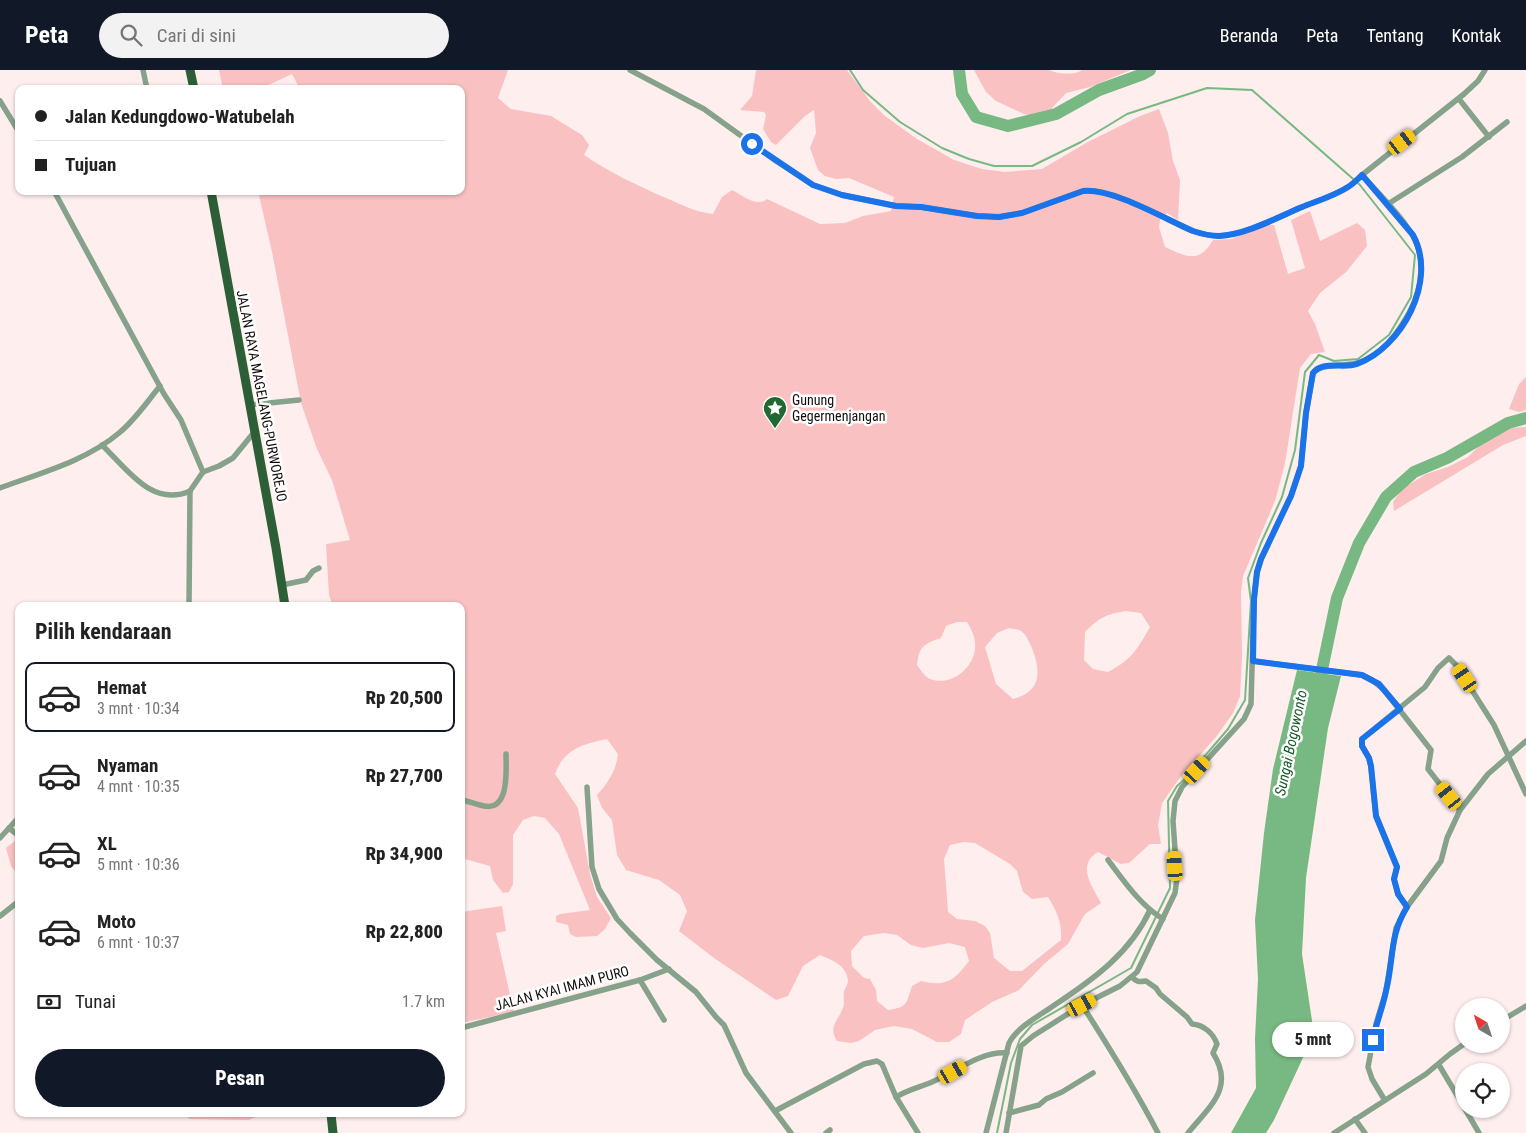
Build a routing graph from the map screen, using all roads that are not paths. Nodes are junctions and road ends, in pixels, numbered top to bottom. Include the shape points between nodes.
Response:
1 (143, 70) edge
2 (190, 70) edge
3 (630, 70) edge
4 (1485, 70) edge
5 (146, 85) edge
6 (193, 85) edge
7 (1459, 99) junction
8 (0, 101) edge
9 (1507, 122) dead end
10 (15, 125) edge
11 (1489, 137) junction
12 (1361, 177) junction
13 (56, 195) edge
14 (212, 195) edge
15 (1388, 204) junction
16 (160, 386) junction
17 (299, 400) dead end
18 (249, 405) junction
19 (255, 430) junction
20 (102, 445) junction
21 (203, 472) junction
22 (0, 488) edge
23 (190, 492) junction
24 (319, 568) dead end
25 (282, 585) junction
26 (189, 602) edge
27 (284, 602) edge
28 (1253, 661) junction
29 (1400, 709) junction
30 (1526, 741) edge
31 (506, 754) dead end
32 (1508, 756) junction
33 (587, 787) dead end
34 (1526, 794) edge
35 (465, 800) edge
36 (1460, 810) junction
37 (15, 821) edge
38 (9, 828) junction
39 (15, 833) edge
40 (0, 838) edge
41 (1108, 860) dead end
42 (15, 904) edge
43 (1407, 907) junction
44 (1151, 911) junction
45 (0, 916) edge
46 (1162, 918) junction
47 (669, 969) junction
48 (1132, 976) junction
49 (640, 980) junction
50 (1082, 1005) junction
51 (1526, 1006) edge
52 (1510, 1016) edge
53 (664, 1020) dead end
54 (465, 1027) edge
55 (1455, 1050) edge
56 (1007, 1053) junction
57 (1438, 1065) junction
58 (1093, 1073) dead end
59 (1455, 1093) edge
60 (896, 1097) junction
61 (1384, 1099) junction
62 (775, 1111) junction
63 (1009, 1113) junction
64 (332, 1117) edge
65 (1470, 1118) edge
66 (1355, 1119) junction
67 (333, 1133) edge
68 (791, 1133) edge
69 (918, 1133) edge
70 (986, 1133) edge
71 (1006, 1133) edge
72 (1158, 1133) edge
73 (1188, 1133) edge
74 (1334, 1133) edge
75 (1365, 1133) edge
76 (1479, 1133) edge

1 - 5 street
2 - 6 main road
3 - 12 street via 704,110 813,185 842,195 896,206 999,217 1022,213 1091,190 1148,209 1194,231 1222,236 1268,221 1348,187
4 - 7 street
7 - 11 street
7 - 12 street
8 - 10 street
9 - 11 street
11 - 15 street
12 - 15 street
13 - 16 street
14 - 18 main road, JALAN RAYA MAGELANG-PURWOREJO
15 - 28 street via 1416,241 1421,272 1419,294 1391,341 1378,354 1355,365 1323,366 1313,373 1301,466 1257,572
16 - 20 street via 120,432
16 - 21 street via 181,420
17 - 18 street
18 - 19 main road, JALAN RAYA MAGELANG-PURWOREJO
19 - 21 street via 233,458
19 - 25 main road, JALAN RAYA MAGELANG-PURWOREJO
20 - 22 street
20 - 23 street via 152,491 166,496
21 - 23 street
23 - 26 street
24 - 25 street via 306,580
25 - 27 main road, JALAN RAYA MAGELANG-PURWOREJO
28 - 29 street via 1362,675 1379,684
28 - 46 street via 1252,698 1244,719 1176,796 1173,832 1176,885
29 - 32 street via 1450,658 1482,703
29 - 36 street via 1432,752 1428,769
29 - 43 street via 1363,737 1362,743 1371,766 1376,816 1397,867 1394,879 1398,894
30 - 32 street
31 - 35 street via 507,776 500,801 485,807
32 - 34 street
32 - 36 street via 1478,785
33 - 47 street via 592,867 599,889 617,919
36 - 43 street via 1446,838 1441,861
37 - 38 street
38 - 39 street
38 - 40 street
41 - 44 street
42 - 45 street
43 - 61 street via 1396,928 1386,991 1368,1066
44 - 46 street
44 - 56 street via 1127,947 1109,965 1017,1033 1009,1043
46 - 48 street via 1139,968
47 - 49 street, JALAN KYAI IMAM PURO
47 - 62 street via 696,992 724,1025 746,1073
48 - 50 street via 1120,986
48 - 73 street via 1134,980 1146,981 1156,988 1192,1024 1200,1025 1214,1037 1217,1044 1213,1053 1221,1065 1223,1080 1220,1093
49 - 53 street
49 - 54 street, JALAN KYAI IMAM PURO
50 - 63 street via 1020,1046
50 - 72 street via 1120,1063
51 - 52 street
55 - 57 street
56 - 60 street via 984,1057
56 - 70 street
57 - 59 street
57 - 61 street
58 - 63 street via 1039,1105
60 - 62 street via 882,1064 877,1061 864,1064
60 - 69 street
61 - 66 street
62 - 68 street
63 - 71 street
64 - 67 main road
65 - 76 street
66 - 74 street
66 - 75 street

